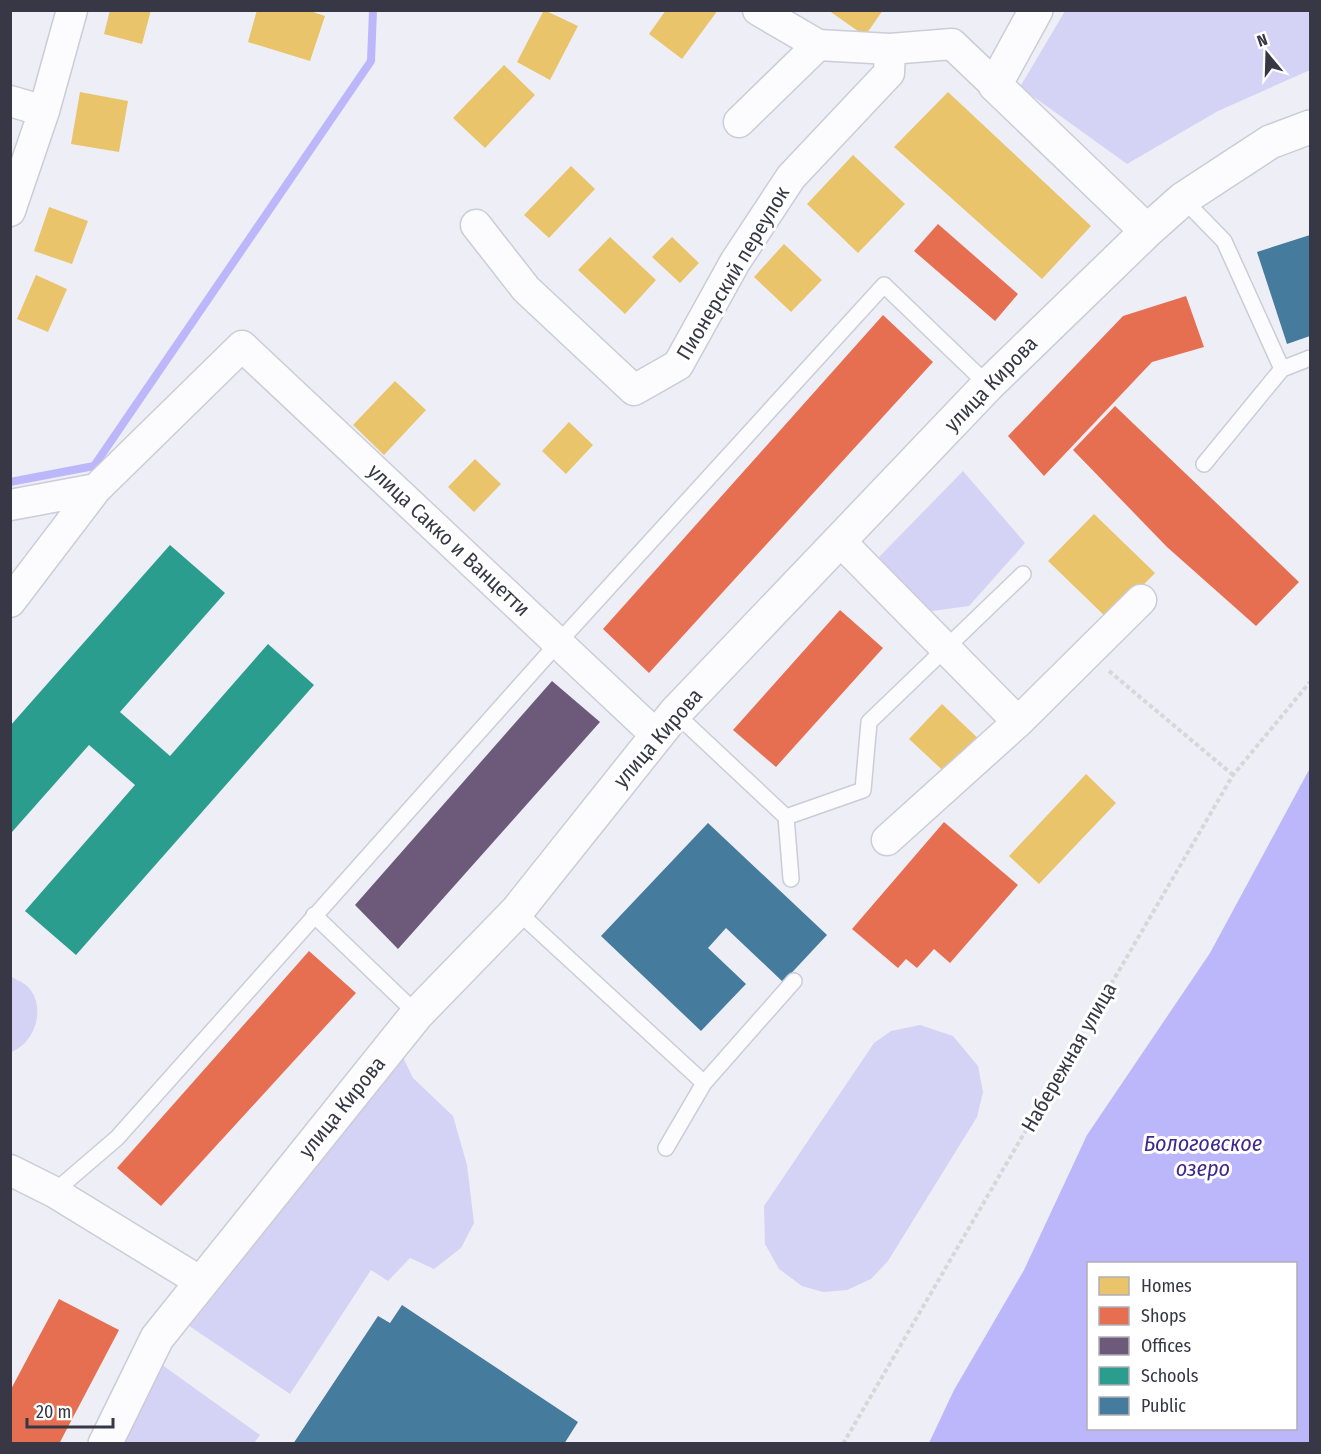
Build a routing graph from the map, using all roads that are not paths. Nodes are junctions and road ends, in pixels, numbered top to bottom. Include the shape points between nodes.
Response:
1 (72, 10) edge
2 (758, 10) edge
3 (1036, 10) edge
4 (818, 45) junction
5 (890, 49) junction
6 (995, 85) junction
7 (10, 101) edge
8 (45, 111) junction
9 (739, 122) dead end
10 (1311, 127) edge
11 (1183, 199) junction
12 (10, 211) edge
13 (476, 225) dead end
14 (1146, 231) junction
15 (1311, 358) edge
16 (1282, 369) junction
17 (988, 385) junction
18 (1204, 464) dead end
19 (96, 489) junction
20 (10, 505) edge
21 (841, 542) junction
22 (1023, 574) dead end
23 (1142, 600) dead end
24 (10, 602) edge
25 (558, 643) junction
26 (944, 647) junction
27 (1018, 722) junction
28 (666, 724) junction
29 (786, 818) junction
30 (887, 840) dead end
31 (791, 879) dead end
32 (517, 911) junction
33 (314, 915) junction
34 (794, 981) dead end
35 (417, 1014) junction
36 (704, 1083) junction
37 (666, 1148) dead end
38 (10, 1170) edge
39 (54, 1192) junction
40 (201, 1282) junction
41 (105, 1443) edge

1 - 8 street
2 - 4 street
3 - 6 main road
4 - 5 street
4 - 9 street
5 - 6 street via 952,44
5 - 13 street, Пионерский переулок via 889,73 791,177 735,262 678,365 634,390 526,289
6 - 14 main road
7 - 8 street
8 - 12 street
10 - 11 main road, улица Кирова via 1270,142
11 - 14 main road, улица Кирова
11 - 16 lane via 1224,241
14 - 17 main road, улица Кирова
15 - 16 lane
16 - 18 lane
17 - 21 main road, улица Кирова
17 - 25 lane via 884,285
19 - 20 street
19 - 24 street
19 - 25 street, улица Сакко и Ванцетти via 242,346
21 - 26 street
21 - 28 main road, улица Кирова
22 - 26 lane
23 - 27 street
25 - 28 street, улица Сакко и Ванцетти
25 - 33 lane
26 - 27 street
26 - 29 lane via 869,722 863,790
27 - 30 street
28 - 29 lane
28 - 32 main road, улица Кирова
29 - 31 lane
32 - 35 main road, улица Кирова
32 - 36 lane
33 - 35 lane
33 - 39 lane via 117,1138
34 - 36 lane
35 - 40 main road, улица Кирова
36 - 37 lane
38 - 39 street
39 - 40 street
40 - 41 main road, улица Кирова via 157,1338

